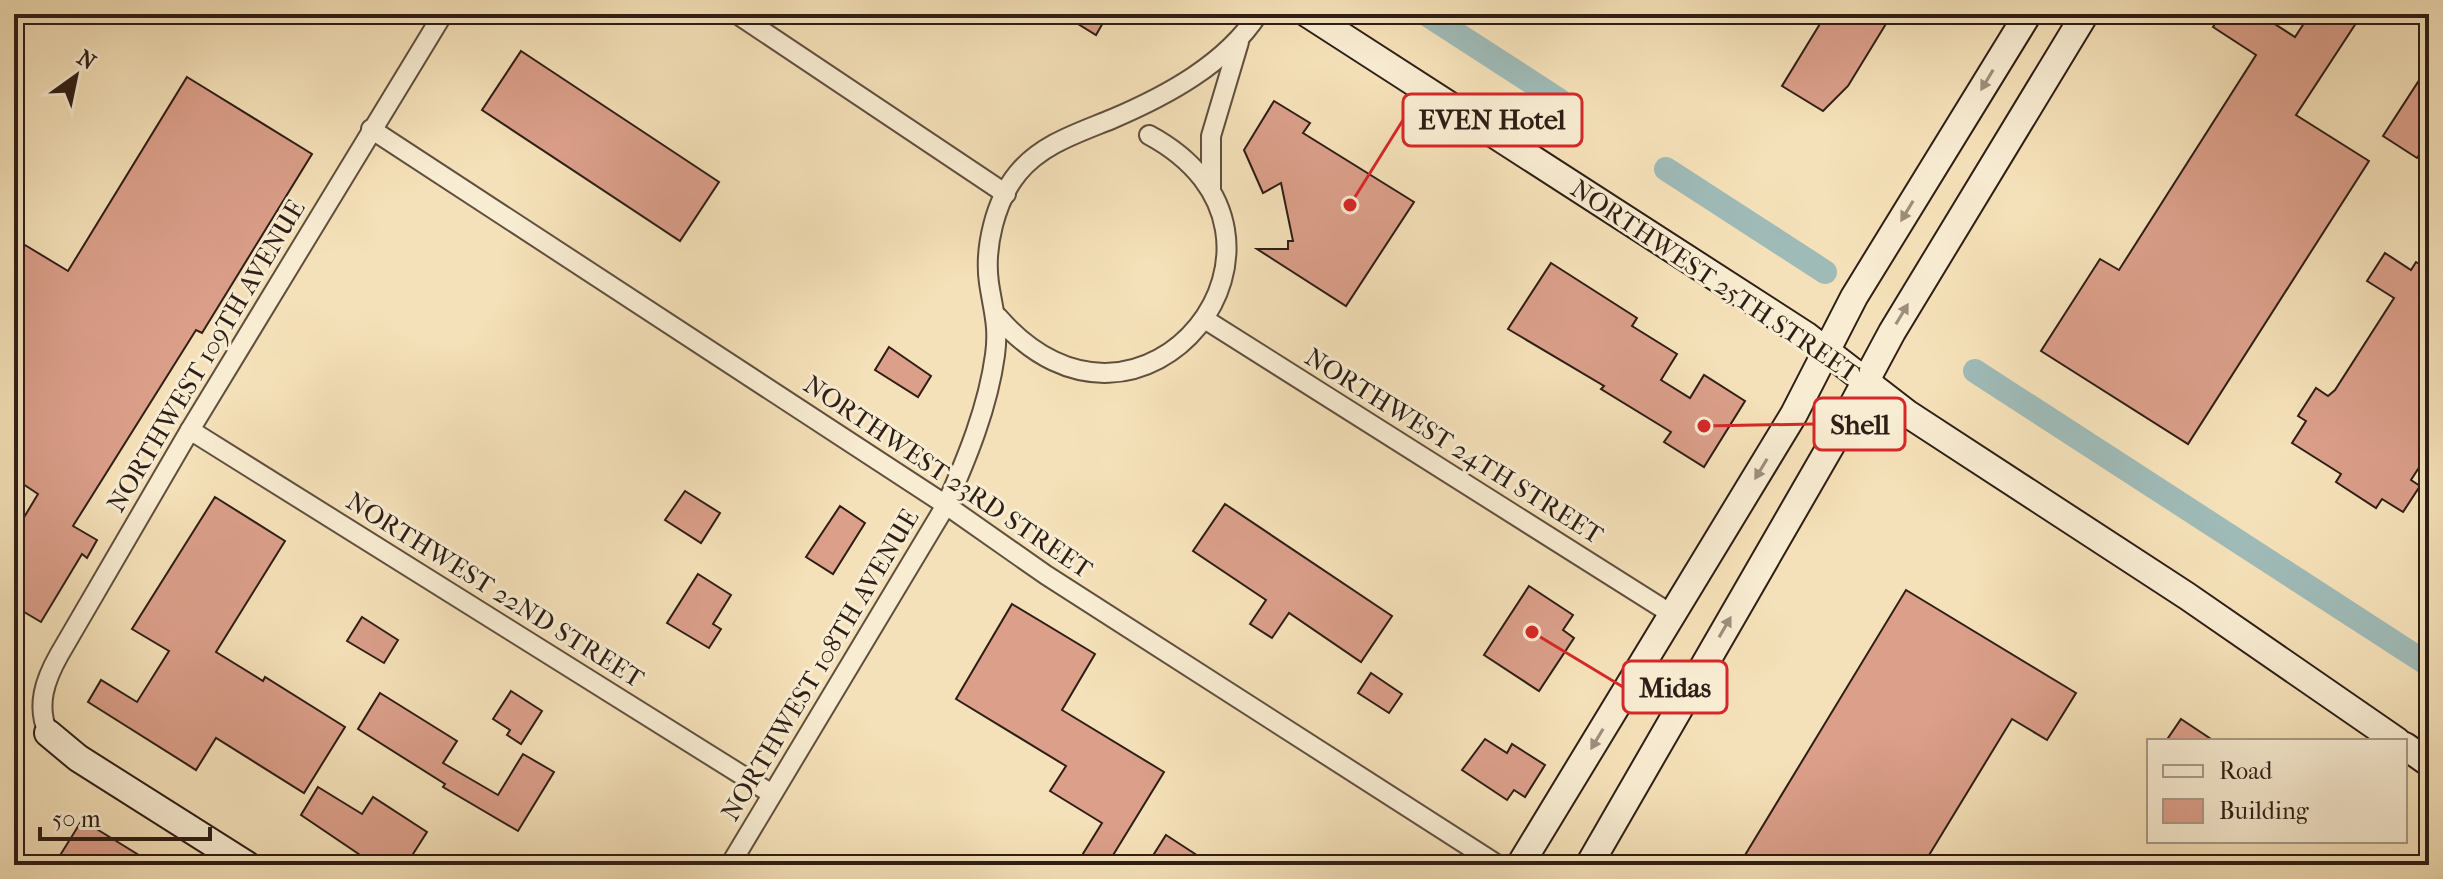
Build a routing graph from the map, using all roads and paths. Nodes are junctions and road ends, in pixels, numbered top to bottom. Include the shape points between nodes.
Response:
1 (443, 14) edge
2 (737, 14) edge
3 (1258, 14) edge
4 (1308, 14) edge
5 (2028, 14) edge
6 (2085, 14) edge
7 (1239, 42) junction
8 (371, 129) junction
9 (1149, 135) dead end
10 (1211, 189) junction
11 (1006, 194) junction
12 (998, 317) junction
13 (1206, 320) junction
14 (1827, 353) junction
15 (1865, 382) junction
16 (190, 430) junction
17 (946, 505) junction
18 (1673, 615) junction
19 (48, 733) joint
20 (2394, 739) edge
21 (2407, 747) edge
22 (2429, 763) edge
23 (772, 794) junction
24 (247, 865) edge
25 (730, 865) edge
26 (1498, 865) edge
27 (1520, 865) edge
28 (1589, 865) edge

1 - 8 street, NORTHWEST 109TH AVENUE
2 - 11 street
3 - 7 street, NORTHWEST 108TH AVENUE
4 - 14 main road, NORTHWEST 25TH STREET
5 -> 14 main road via 1854,297
15 -> 6 main road
7 - 10 street via 1211,136
7 - 11 street, NORTHWEST 108TH AVENUE via 1171,88 1034,157
8 - 16 street, NORTHWEST 109TH AVENUE
8 - 17 street, NORTHWEST 23RD STREET
9 - 10 street via 1184,157
10 - 13 street via 1222,214 1227,255 1219,296
11 - 12 street, NORTHWEST 108TH AVENUE via 989,244 989,281
12 - 13 street via 1037,355 1088,373 1142,368 1167,357
12 - 17 street, NORTHWEST 108TH AVENUE via 987,391
13 - 18 street, NORTHWEST 24TH STREET
14 - 15 main road, NORTHWEST 25TH STREET
14 -> 18 main road
15 - 20 main road, NORTHWEST 25TH STREET
28 -> 15 main road
16 - 19 street, NORTHWEST 109TH AVENUE via 51,670 42,704
16 - 23 street, NORTHWEST 22ND STREET
17 - 23 street, NORTHWEST 108TH AVENUE
17 - 26 street, NORTHWEST 23RD STREET via 1046,575
18 -> 27 main road
19 - 24 main road via 78,758
21 - 22 main road
23 - 25 street, NORTHWEST 108TH AVENUE

